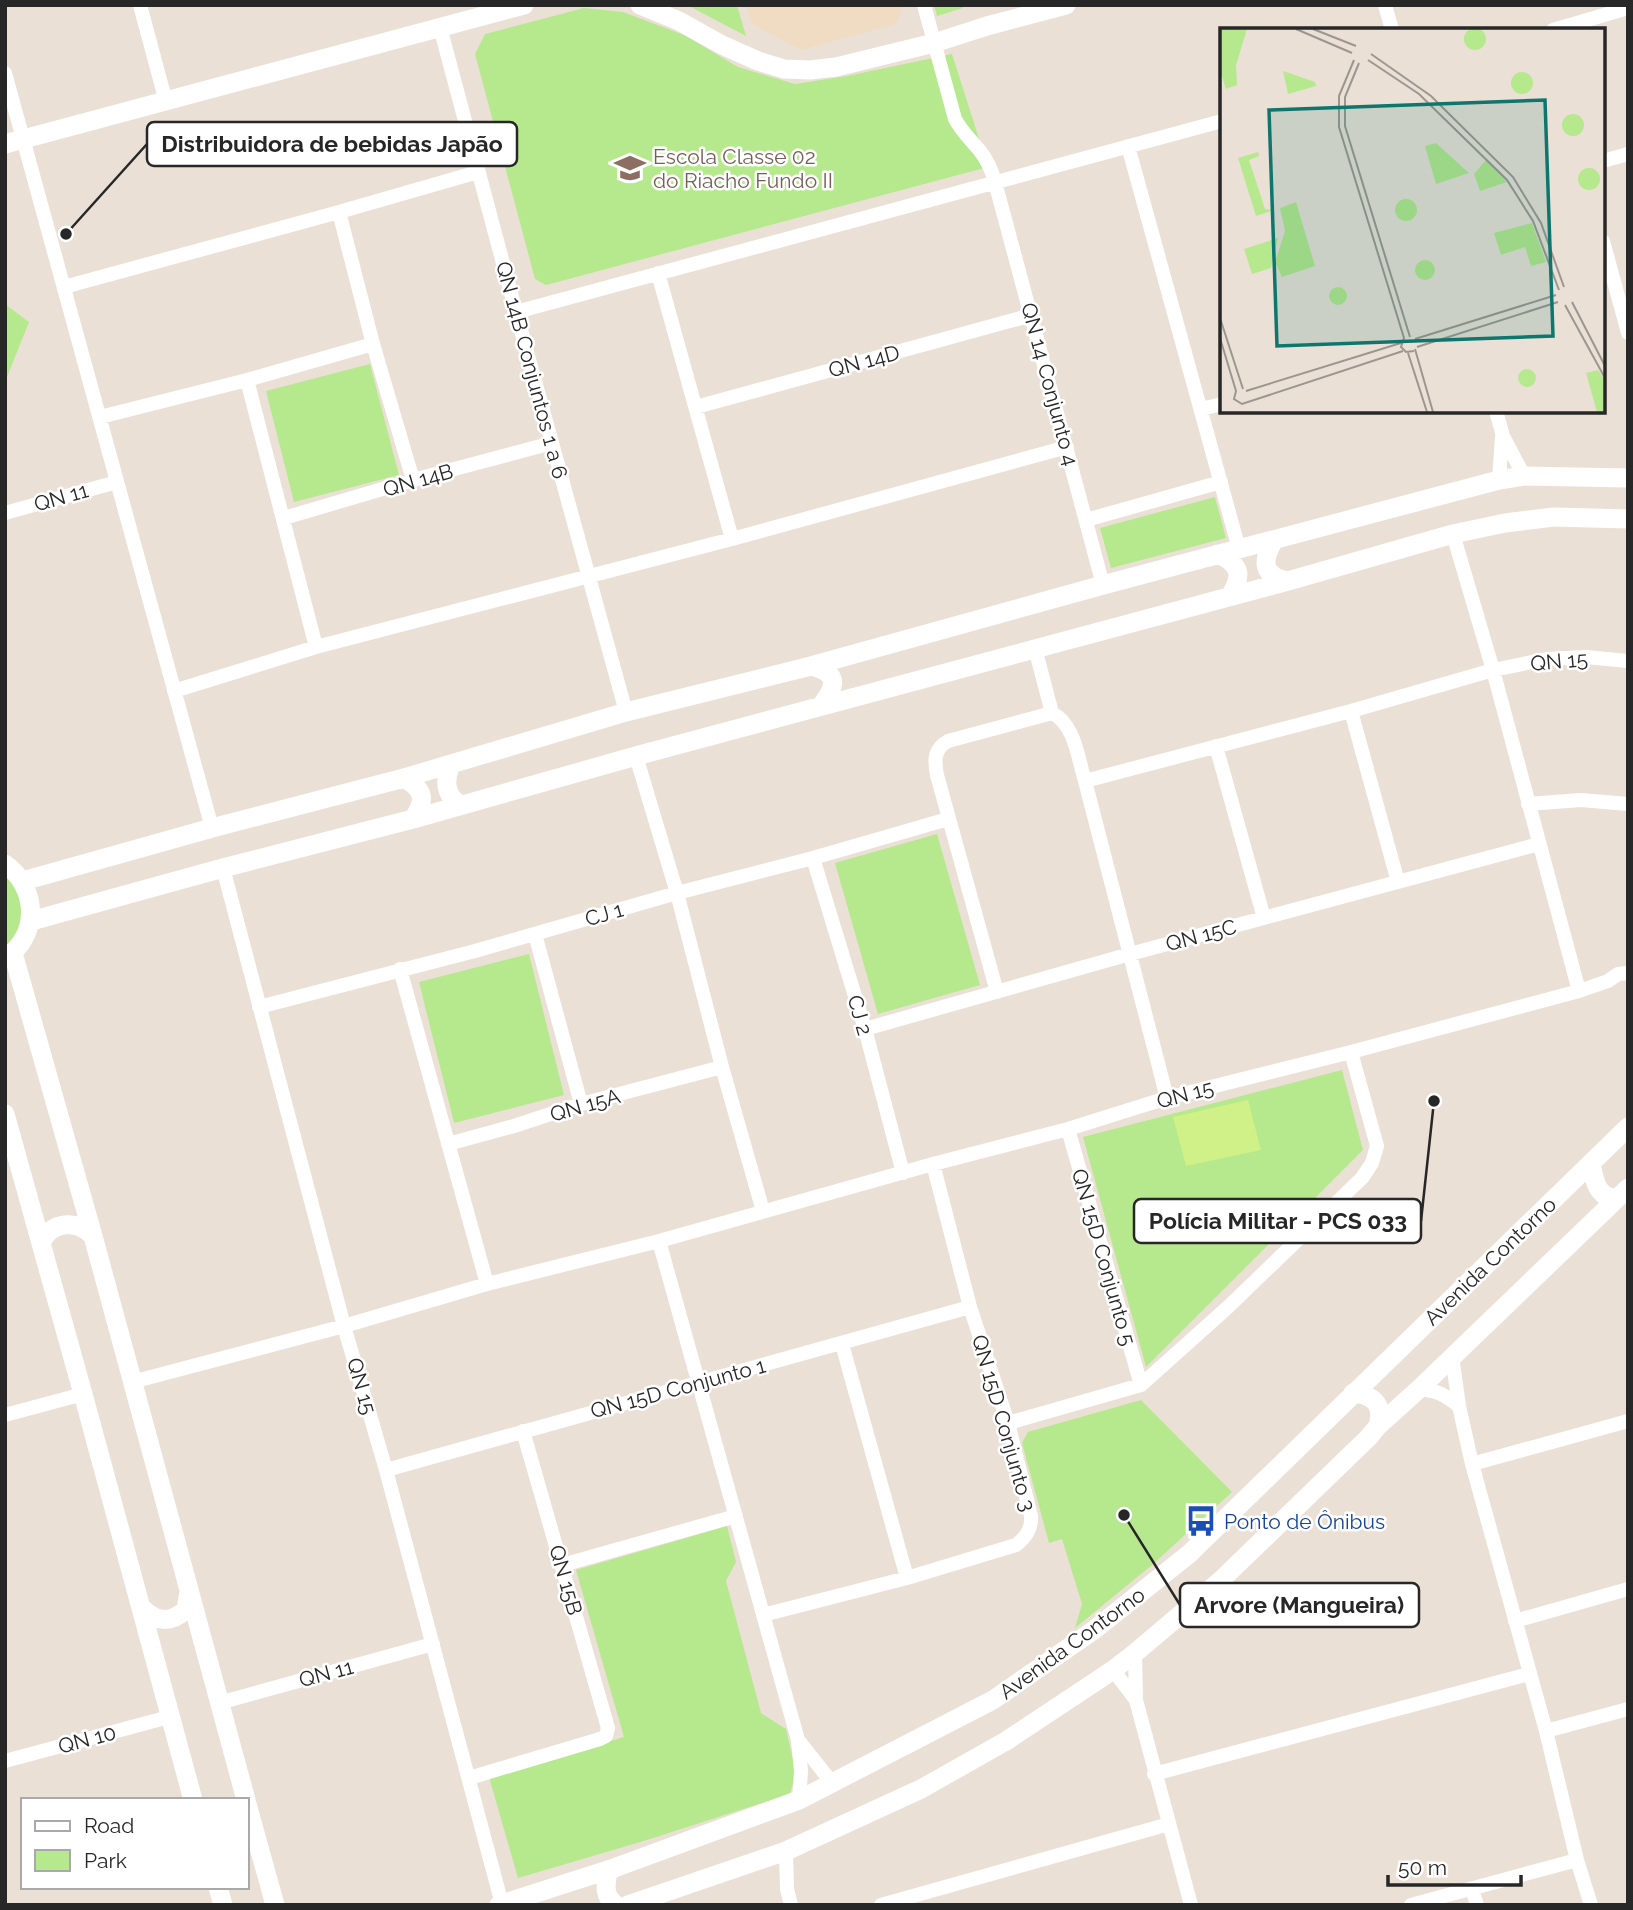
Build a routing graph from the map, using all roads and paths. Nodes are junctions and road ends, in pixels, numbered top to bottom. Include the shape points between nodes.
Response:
1 (140, 5) edge
2 (524, 5) edge
3 (640, 5) edge
4 (923, 5) edge
5 (1066, 5) edge
6 (1385, 5) edge
7 (1628, 8) edge
8 (440, 27) junction
9 (1391, 28) edge
10 (1560, 28) edge
11 (934, 43) junction
12 (5, 73) edge
13 (166, 102) junction
14 (1220, 122) edge
15 (14, 142) edge
16 (1128, 146) junction
17 (1628, 154) edge
18 (1605, 160) edge
19 (478, 172) junction
20 (996, 183) junction
21 (339, 212) junction
22 (1605, 248) edge
23 (658, 273) junction
24 (64, 287) junction
25 (516, 312) junction
26 (1031, 314) junction
27 (1628, 332) edge
28 (373, 344) junction
29 (247, 380) junction
30 (1220, 404) edge
31 (696, 407) junction
32 (1201, 409) junction
33 (1497, 413) edge
34 (100, 417) junction
35 (1503, 436) junction
36 (552, 443) junction
37 (1067, 447) junction
38 (1524, 476) junction
39 (1628, 478) edge
40 (413, 480) junction
41 (1499, 480) junction
42 (117, 481) junction
43 (1221, 482) junction
44 (5, 513) edge
45 (284, 518) junction
46 (1628, 519) edge
47 (1086, 520) junction
48 (1453, 534) junction
49 (732, 540) junction
50 (1274, 540) junction
51 (1239, 549) junction
52 (1218, 554) junction
53 (589, 578) junction
54 (1287, 581) junction
55 (1103, 585) junction
56 (1230, 596) junction
57 (316, 648) junction
58 (1035, 648) junction
59 (1628, 661) edge
60 (811, 666) junction
61 (1493, 670) junction
62 (174, 691) junction
63 (821, 706) junction
64 (1351, 711) junction
65 (626, 712) junction
66 (1052, 713) junction
67 (1216, 746) junction
68 (636, 755) junction
69 (451, 765) junction
70 (404, 778) junction
71 (1085, 781) junction
72 (1528, 804) junction
73 (1628, 804) edge
74 (460, 805) junction
75 (413, 819) junction
76 (948, 819) junction
77 (212, 828) junction
78 (1539, 844) junction
79 (813, 858) junction
80 (5, 864) edge
81 (223, 868) junction
82 (23, 881) junction
83 (1398, 883) junction
84 (677, 893) junction
85 (1264, 918) junction
86 (31, 921) junction
87 (535, 934) junction
88 (1130, 954) junction
89 (9, 955) edge
90 (400, 969) junction
91 (1628, 973) edge
92 (1608, 981) junction
93 (1628, 983) edge
94 (1579, 991) junction
95 (997, 992) junction
96 (259, 1007) junction
97 (865, 1030) junction
98 (1351, 1052) junction
99 (722, 1068) junction
100 (1167, 1098) junction
101 (581, 1104) junction
102 (5, 1114) edge
103 (1628, 1127) edge
104 (1068, 1129) junction
105 (448, 1144) junction
106 (1591, 1163) junction
107 (933, 1164) junction
108 (904, 1173) junction
109 (1623, 1193) edge
110 (763, 1211) junction
111 (93, 1236) junction
112 (659, 1241) junction
113 (41, 1243) junction
114 (487, 1284) junction
115 (970, 1307) junction
116 (344, 1326) junction
117 (842, 1343) junction
118 (1452, 1356) junction
119 (132, 1382) junction
120 (699, 1382) junction
121 (1141, 1385) junction
122 (1419, 1389) junction
123 (1353, 1393) junction
124 (83, 1394) junction
125 (1459, 1406) junction
126 (5, 1415) edge
127 (1628, 1421) edge
128 (1007, 1423) junction
129 (1378, 1426) junction
130 (523, 1431) junction
131 (1472, 1464) junction
132 (386, 1470) junction
133 (736, 1516) junction
134 (562, 1565) junction
135 (907, 1577) junction
136 (1628, 1589) edge
137 (189, 1591) junction
138 (142, 1608) junction
139 (763, 1615) junction
140 (1515, 1621) junction
141 (433, 1644) junction
142 (1135, 1653) junction
143 (1113, 1671) junction
144 (1529, 1674) junction
145 (1136, 1700) junction
146 (219, 1703) junction
147 (1628, 1709) edge
148 (169, 1717) junction
149 (1546, 1731) junction
150 (798, 1740) junction
151 (5, 1761) edge
152 (1154, 1774) junction
153 (469, 1778) junction
154 (833, 1784) junction
155 (192, 1798) edge
156 (245, 1798) edge
157 (799, 1800) junction
158 (248, 1809) edge
159 (1169, 1824) junction
160 (786, 1852) junction
161 (767, 1859) junction
162 (1577, 1860) junction
163 (614, 1868) junction
164 (787, 1889) junction
165 (1472, 1889) junction
166 (501, 1904) edge
167 (275, 1905) edge
168 (616, 1905) edge
169 (628, 1905) edge
170 (791, 1905) edge
171 (881, 1905) edge
172 (1191, 1905) edge
173 (1411, 1905) edge
174 (1477, 1905) edge
175 (1591, 1905) edge

1 - 13 street
2 - 8 main road
3 - 11 main road via 784,69 836,67
4 - 11 street, QN 14 Conjunto 4
5 - 11 main road
6 - 9 street
7 - 10 street
8 - 13 main road
8 - 19 street, QN 14B Conjuntos 1 a 6
11 - 20 street, QN 14 Conjunto 4 via 955,119 980,150
12 - 15 street
13 - 15 main road
14 - 16 street
15 - 24 street
16 - 20 street
16 - 32 street
17 - 18 street
19 - 21 street
19 - 25 street, QN 14B Conjuntos 1 a 6
20 - 23 street
20 - 26 street, QN 14 Conjunto 4
21 - 24 street
21 - 28 street
22 - 27 street
23 - 25 street
23 - 31 street
24 - 34 street
25 - 36 street, QN 14B Conjuntos 1 a 6
26 - 31 street, QN 14D
26 - 37 street, QN 14 Conjunto 4
28 - 29 street
28 - 40 street
29 - 34 street
29 - 45 street
30 - 32 street
31 - 49 street
32 - 43 street
33 - 35 street
34 - 42 street
35 - 38 street
35 - 41 street
36 - 40 street, QN 14B
36 - 53 street, QN 14B Conjuntos 1 a 6
37 - 47 street, QN 14 Conjunto 4
37 - 49 street
38 - 39 main road
38 - 41 main road
40 - 45 street, QN 14B
41 - 50 main road
42 - 44 street, QN 11
42 - 62 street
43 - 47 street
43 - 51 street
45 - 57 street
46 - 48 main road via 1554,517
47 - 55 street, QN 14 Conjunto 4
48 - 54 main road
48 - 61 street
49 - 53 street
50 - 51 main road
50 - 54 main road via 1266,567 1270,575
51 - 52 main road
52 - 55 main road
52 - 56 main road via 1231,560 1239,574
53 - 57 street
53 - 65 street, QN 14B Conjuntos 1 a 6
54 - 56 main road
55 - 60 main road
56 - 58 main road
57 - 62 street
58 - 63 main road
58 - 66 street
59 - 61 street, QN 15 via 1548,659
60 - 63 main road via 824,669 833,680
60 - 65 main road
61 - 64 street, QN 15
61 - 72 street
62 - 77 street
63 - 68 main road
64 - 67 street, QN 15
64 - 83 street
65 - 69 main road
66 - 71 street via 1070,731
66 - 76 street via 940,746 935,763
67 - 71 street, QN 15
67 - 85 street
68 - 74 main road
68 - 84 street
69 - 70 main road
69 - 74 main road via 448,793
70 - 75 main road via 422,795
70 - 77 main road
71 - 88 street
72 - 73 street via 1581,800
72 - 78 street
74 - 75 main road
75 - 81 main road
76 - 79 street, CJ 1
76 - 95 street
77 - 82 main road
78 - 83 street, QN 15C
78 - 94 street
79 - 84 street, CJ 1
79 - 97 street, CJ 2
80 - 82 main road
81 - 86 main road
81 - 96 street, QN 15
82 - 86 main road
83 - 85 street, QN 15C
84 - 87 street, CJ 1
84 - 99 street
85 - 88 street, QN 15C
86 - 89 main road via 24,939
87 - 90 street, CJ 1
87 - 101 street
88 - 95 street, QN 15C
88 - 100 street
89 - 111 main road
90 - 96 street, CJ 1
90 - 105 street
91 - 92 street, QN 15
92 - 93 street, QN 15
92 - 94 street, QN 15
94 - 98 street, QN 15
95 - 97 street, QN 15C
96 - 116 street, QN 15
97 - 108 street, CJ 2
98 - 100 street, QN 15
98 - 121 street via 1377,1146 1368,1171
99 - 101 street, QN 15A
99 - 110 street
100 - 104 street, QN 15
101 - 105 street, QN 15A
102 - 113 main road
103 - 106 main road, Avenida Contorno
104 - 107 street, QN 15
104 - 121 street, QN 15D Conjunto 5
105 - 114 street
106 - 109 main road via 1599,1191 1610,1198
106 - 123 main road, Avenida Contorno
107 - 108 street, QN 15
107 - 115 street, QN 15D Conjunto 3
108 - 110 street, QN 15
109 - 118 main road, Avenida Contorno
110 - 112 street, QN 15
111 - 113 main road via 71,1223 50,1230
111 - 119 main road
112 - 114 street, QN 15
112 - 120 street
113 - 124 main road
114 - 116 street, QN 15
115 - 117 street, QN 15D Conjunto 1
115 - 128 street, QN 15D Conjunto 3
116 - 119 street, QN 15
116 - 132 street, QN 15
117 - 120 street, QN 15D Conjunto 1
117 - 135 street
118 - 122 main road, Avenida Contorno
118 - 125 street
119 - 137 main road
120 - 130 street, QN 15D Conjunto 1
120 - 133 street
121 - 128 street
122 - 125 street via 1444,1394
122 - 129 main road, Avenida Contorno
123 - 129 main road via 1369,1396 1377,1404
123 - 154 main road, Avenida Contorno via 1189,1554 1094,1630 993,1700
124 - 126 street
124 - 138 main road
125 - 131 street
127 - 131 street
128 - 135 street, QN 15D Conjunto 3 via 1031,1516 1029,1531 1016,1545
129 - 142 main road, Avenida Contorno via 1220,1581
130 - 132 street, QN 15D Conjunto 1
130 - 134 street, QN 15B
131 - 140 street
132 - 141 street, QN 15
133 - 134 street
133 - 139 street
134 - 153 street, QN 15B via 608,1728 606,1736
135 - 139 street, QN 15D Conjunto 3
136 - 140 street
137 - 138 main road via 186,1609 173,1619 157,1619
137 - 146 main road
138 - 148 main road
139 - 150 street
140 - 144 street
141 - 146 street, QN 11
141 - 153 street, QN 15
142 - 143 main road, Avenida Contorno
142 - 145 street
143 - 145 street
143 - 160 main road, Avenida Contorno via 1006,1741 921,1789
144 - 149 street
144 - 152 street
145 - 152 street
146 - 156 main road
147 - 149 street
148 - 151 street, QN 10
148 - 155 main road
149 - 162 street
150 - 154 street
150 - 157 street
152 - 159 street
153 - 166 street, QN 15
154 - 157 main road, Avenida Contorno
157 - 163 main road, Avenida Contorno
158 - 167 main road
159 - 171 street
159 - 172 street
160 - 161 main road, Avenida Contorno
160 - 164 street
161 - 164 street
161 - 169 main road, Avenida Contorno
162 - 165 street
162 - 175 street
163 - 166 main road, Avenida Contorno
163 - 168 main road via 608,1873 606,1890
164 - 170 street
165 - 173 street
165 - 174 street

